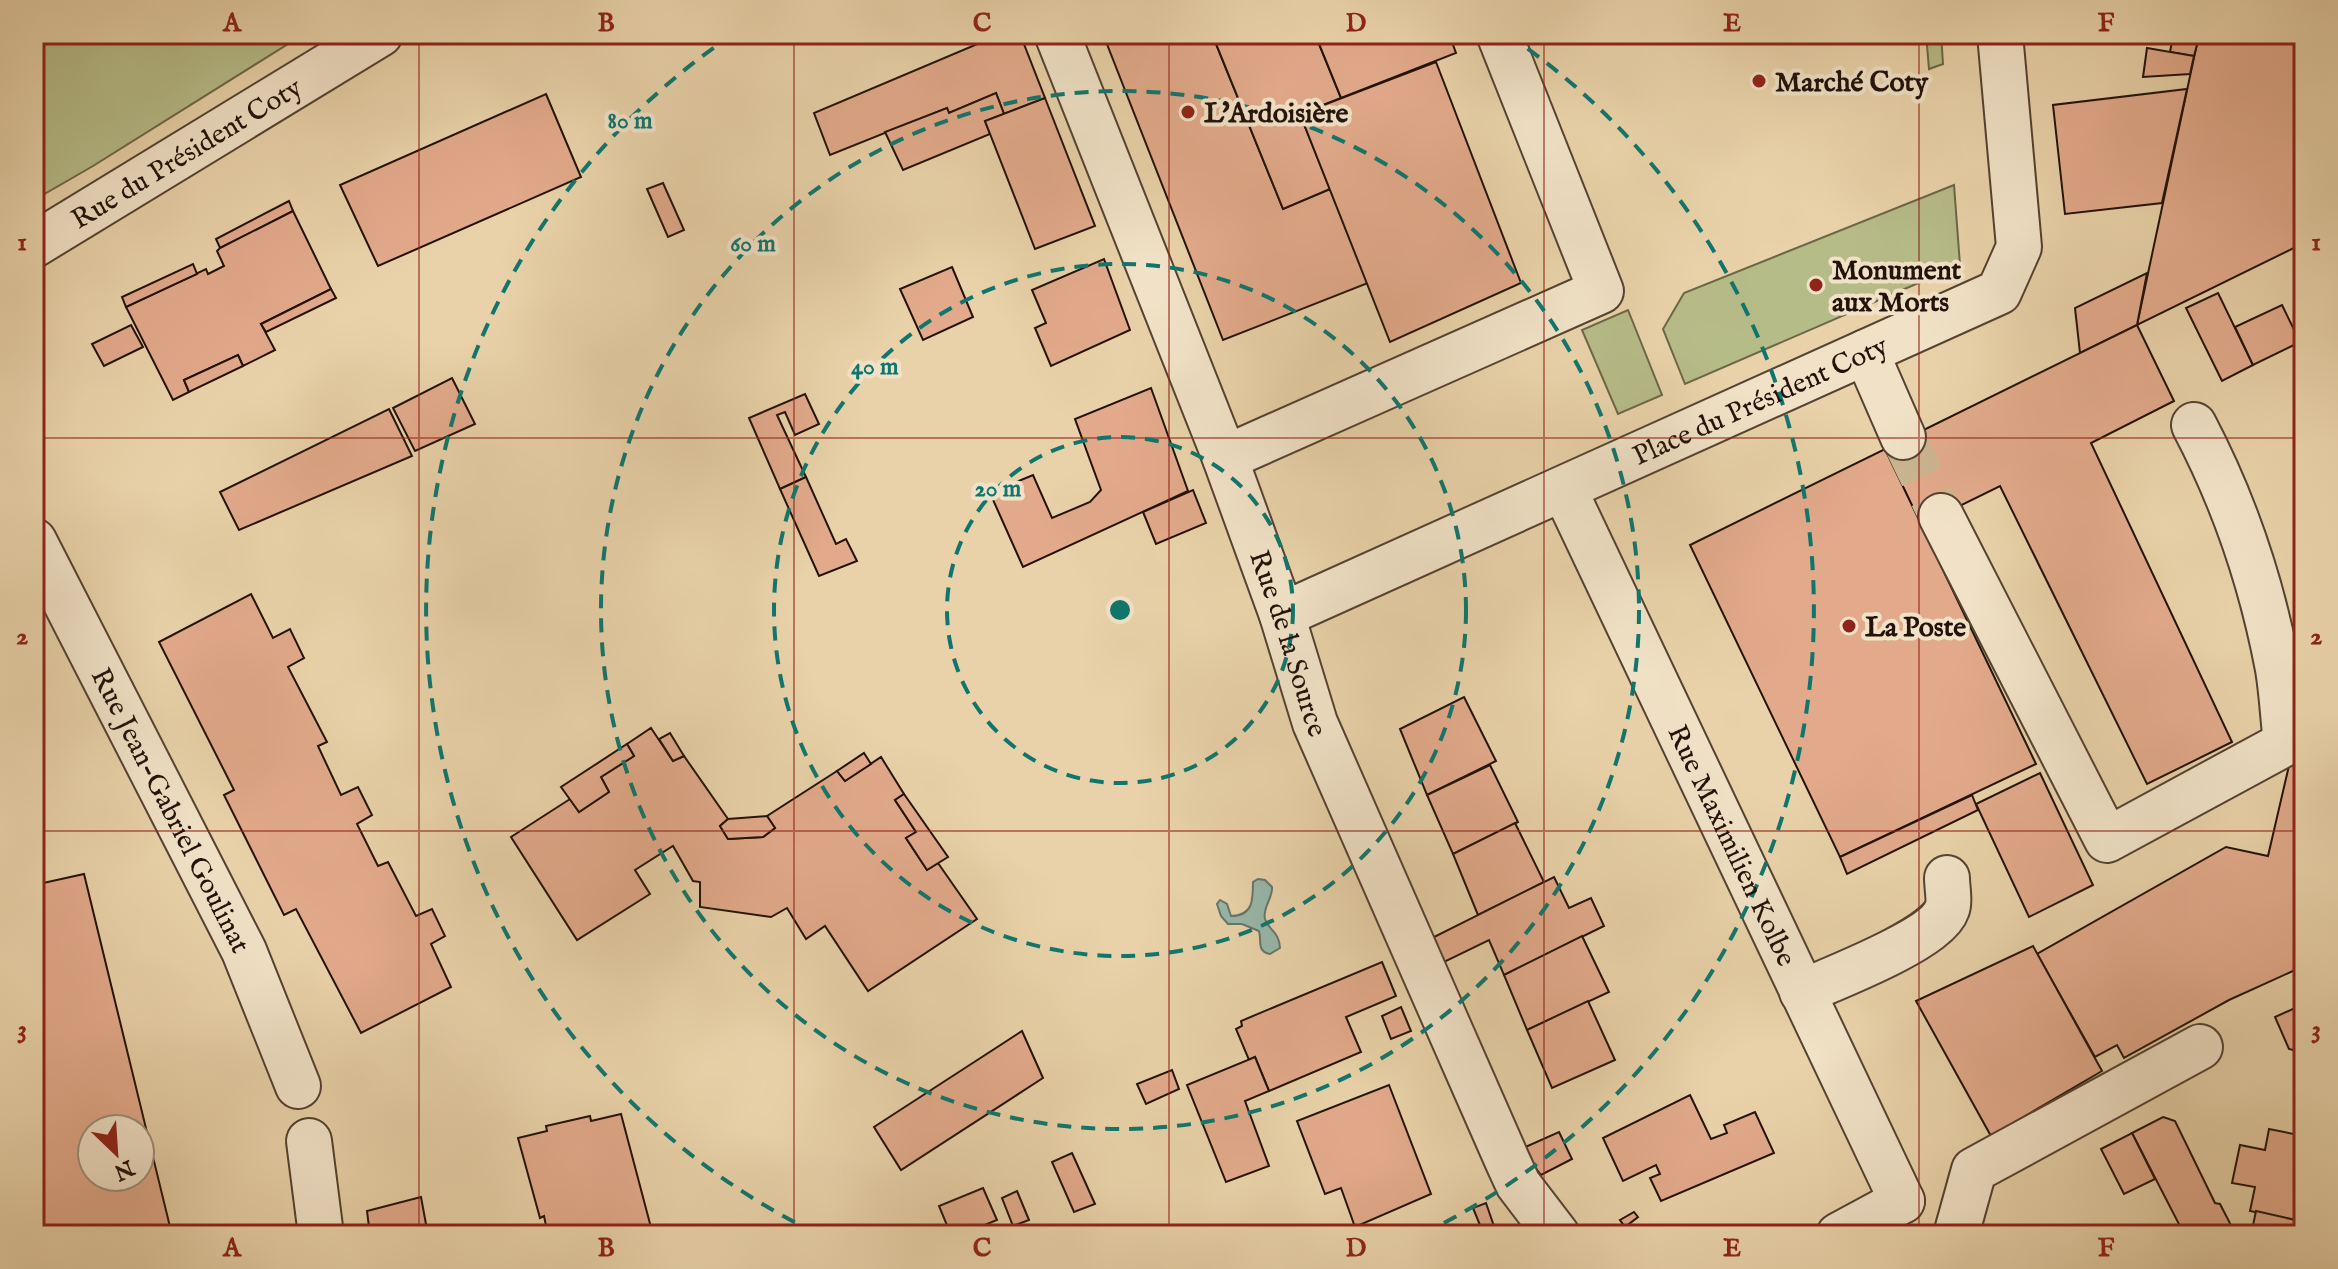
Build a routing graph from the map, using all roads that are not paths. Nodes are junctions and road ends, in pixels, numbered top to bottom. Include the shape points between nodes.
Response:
1 (380, 34) edge
2 (1057, 34) edge
3 (1499, 34) edge
4 (2000, 34) edge
5 (34, 245) edge
6 (1866, 352) junction
7 (2194, 425) dead end
8 (1903, 437) tunnel mouth
9 (1225, 458) junction
10 (1564, 489) junction
11 (1941, 516) tunnel mouth
12 (34, 541) edge
13 (1282, 615) junction
14 (1947, 878) dead end
15 (1802, 992) junction
16 (2200, 1047) dead end
17 (298, 1086) dead end
18 (309, 1141) dead end
19 (1902, 1201) junction
20 (321, 1235) edge
21 (1557, 1235) edge
22 (1839, 1235) edge
23 (1954, 1235) edge

1 - 5 street, Rue du Président Coty
2 - 9 street, Rue de la Source
3 - 9 street via 1601,291
4 - 6 street, Place du Président Coty via 2019,247 1999,292
6 - 8 street
6 - 10 street, Place du Président Coty
7 - 11 street via 2236,515 2278,670 2286,743 2107,840
9 - 13 street, Rue de la Source
10 - 13 street, Place du Président Coty
10 - 15 street, Rue Maximilien Kolbe
12 - 17 street, Rue Jean-Gabriel Goulinat via 244,951
13 - 21 street, Rue de la Source via 1315,723 1507,1160 1518,1184
14 - 15 street via 1948,908 1936,926
15 - 19 street, Rue Maximilien Kolbe
16 - 23 street via 1974,1170
18 - 20 street
19 - 22 street
19 - 23 street

